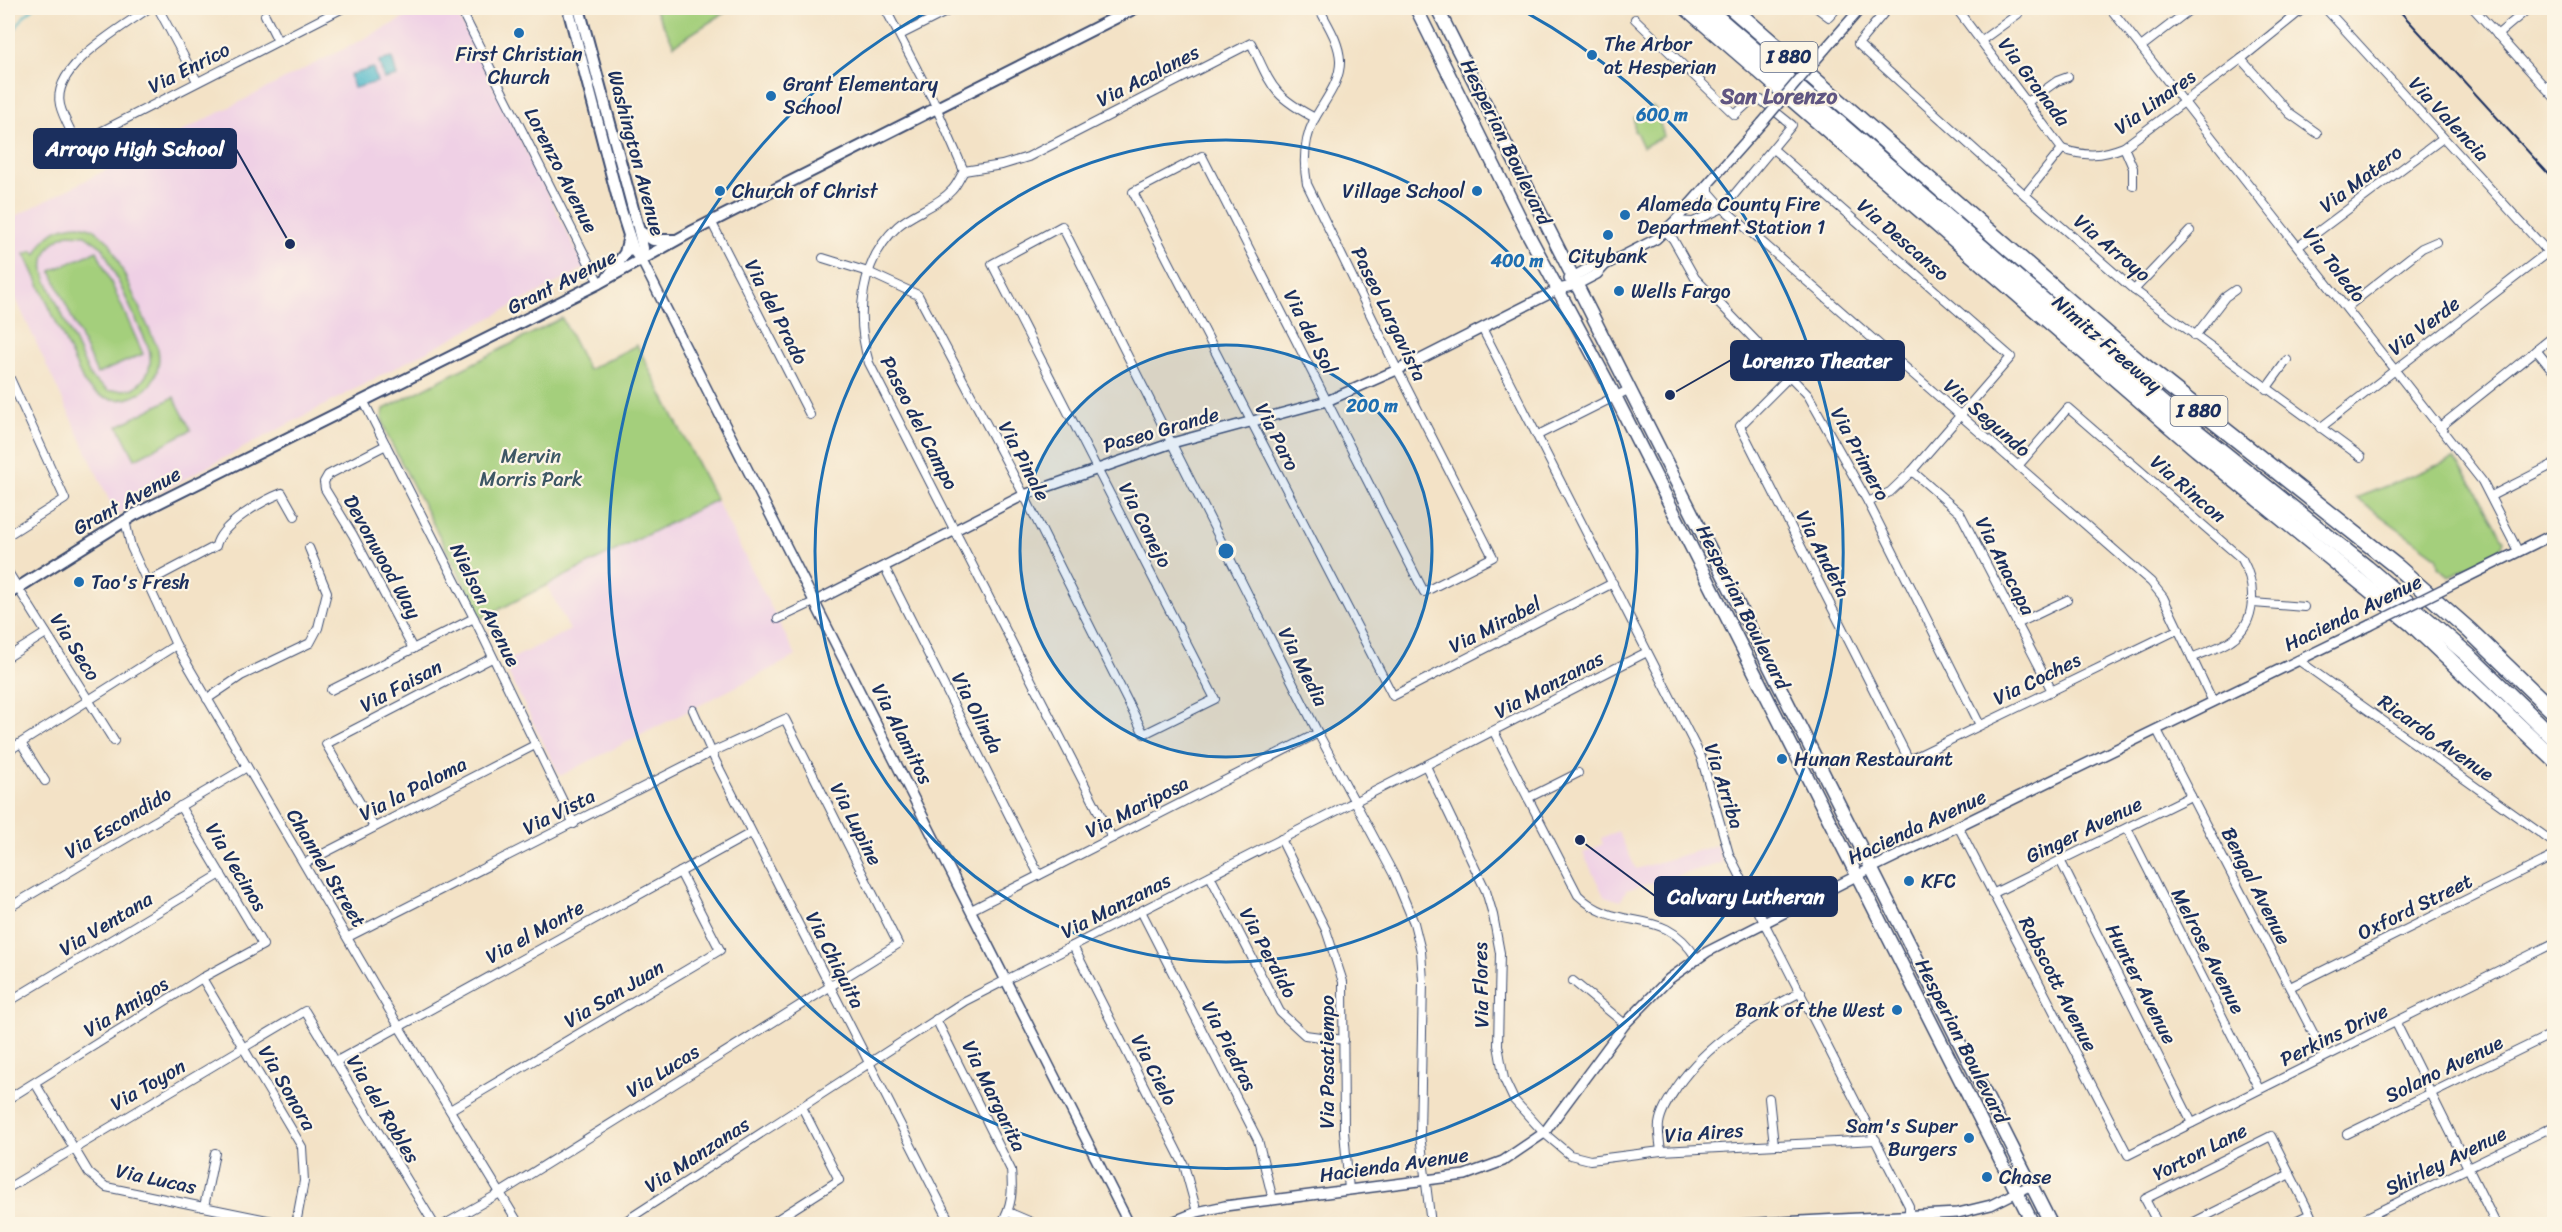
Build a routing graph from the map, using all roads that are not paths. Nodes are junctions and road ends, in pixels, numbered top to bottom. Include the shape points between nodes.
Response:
1 (149, 8) edge
2 (158, 8) edge
3 (343, 8) edge
4 (460, 8) edge
5 (568, 8) edge
6 (579, 8) edge
7 (885, 8) edge
8 (954, 8) edge
9 (1135, 8) edge
10 (1319, 8) edge
11 (1416, 8) edge
12 (1437, 8) edge
13 (1687, 8) edge
14 (1706, 8) edge
15 (1732, 8) edge
16 (1817, 8) edge
17 (1837, 8) edge
18 (1861, 8) edge
19 (1888, 8) edge
20 (1956, 8) edge
21 (2110, 8) edge
22 (2192, 8) edge
23 (2304, 8) edge
24 (2325, 8) edge
25 (2473, 8) edge
26 (2529, 8) edge
27 (2018, 14) dead end
28 (265, 15) dead end
29 (1635, 19) dead end
30 (2497, 34) junction
31 (900, 35) junction
32 (1982, 40) junction
33 (278, 41) junction
34 (2141, 46) junction
35 (2241, 59) junction
36 (2068, 77) dead end
37 (2554, 80) edge
38 (197, 81) junction
39 (2546, 87) junction
40 (2554, 97) edge
41 (2029, 101) junction
42 (2183, 101) junction
43 (937, 108) junction
44 (1315, 118) junction
45 (2317, 133) dead end
46 (2443, 138) junction
47 (77, 144) junction
48 (2124, 147) junction
49 (1773, 149) junction
50 (2062, 149) junction
51 (48, 154) dead end
52 (964, 171) junction
53 (1709, 184) junction
54 (2133, 186) dead end
55 (1133, 192) joint
56 (2025, 195) junction
57 (1723, 208) junction
58 (1675, 221) junction
59 (712, 223) junction
60 (1665, 231) junction
61 (2190, 231) dead end
62 (634, 232) junction
63 (678, 239) junction
64 (2436, 242) dead end
65 (2299, 246) junction
66 (2548, 252) joint
67 (823, 258) dead end
68 (642, 261) junction
69 (992, 264) joint
70 (868, 272) junction
71 (1574, 281) junction
72 (602, 282) junction
73 (1559, 289) junction
74 (2134, 290) junction
75 (2235, 290) dead end
76 (2347, 307) junction
77 (1482, 328) junction
78 (2195, 336) junction
79 (2554, 336) edge
80 (2536, 350) junction
81 (2288, 360) dead end
82 (2395, 369) junction
83 (1398, 370) junction
84 (2554, 372) edge
85 (8, 374) edge
86 (1789, 377) junction
87 (1630, 389) junction
88 (2266, 389) junction
89 (1615, 396) junction
90 (1327, 401) junction
91 (364, 402) junction
92 (810, 415) dead end
93 (1959, 416) junction
94 (1251, 423) junction
95 (2440, 427) junction
96 (2320, 428) junction
97 (1538, 435) junction
98 (1172, 443) junction
99 (386, 446) junction
100 (2361, 458) dead end
101 (2554, 464) edge
102 (2018, 466) junction
103 (1097, 468) junction
104 (1912, 471) junction
105 (1024, 495) junction
106 (2491, 496) junction
107 (1868, 502) junction
108 (295, 516) dead end
109 (125, 520) junction
110 (2317, 529) junction
111 (955, 530) junction
112 (2554, 534) edge
113 (8, 535) edge
114 (309, 548) dead end
115 (2518, 551) junction
116 (2331, 557) junction
117 (884, 566) junction
118 (8, 572) edge
119 (148, 582) junction
120 (1613, 583) junction
121 (19, 586) junction
122 (1424, 592) joint
123 (8, 594) edge
124 (2067, 600) dead end
125 (814, 602) junction
126 (2253, 603) junction
127 (2304, 607) dead end
128 (474, 618) junction
129 (778, 620) dead end
130 (2017, 624) junction
131 (2179, 629) junction
132 (46, 633) junction
133 (176, 645) junction
134 (414, 649) junction
135 (1647, 652) junction
136 (8, 657) edge
137 (492, 658) junction
138 (2192, 658) junction
139 (2298, 660) junction
140 (331, 690) dead end
141 (2052, 691) junction
142 (1393, 696) joint
143 (207, 699) junction
144 (88, 700) junction
145 (2213, 702) junction
146 (693, 710) dead end
147 (2554, 712) edge
148 (785, 719) joint
149 (1980, 725) junction
150 (2157, 730) junction
151 (1494, 732) junction
152 (1318, 733) junction
153 (1144, 734) joint
154 (2554, 738) edge
155 (114, 741) dead end
156 (21, 742) junction
157 (536, 745) junction
158 (1792, 747) junction
159 (8, 751) edge
160 (712, 752) junction
161 (2554, 759) edge
162 (1909, 760) joint
163 (1818, 765) junction
164 (1426, 766) junction
165 (246, 767) junction
166 (1578, 773) dead end
167 (45, 781) dead end
168 (2191, 796) junction
169 (1528, 798) junction
170 (1355, 802) junction
171 (180, 806) junction
172 (574, 824) junction
173 (374, 827) junction
174 (1959, 828) junction
175 (2127, 828) junction
176 (751, 833) junction
177 (1112, 838) junction
178 (1281, 839) junction
179 (2554, 843) edge
180 (2554, 856) edge
181 (2060, 860) junction
182 (305, 863) junction
183 (1870, 869) junction
184 (680, 872) junction
185 (221, 874) junction
186 (1039, 875) junction
187 (1210, 876) junction
188 (1856, 876) junction
189 (1992, 894) junction
190 (8, 908) edge
191 (971, 910) junction
192 (1141, 911) junction
193 (1765, 922) junction
194 (348, 937) junction
195 (2554, 943) edge
196 (898, 944) joint
197 (263, 945) joint
198 (1073, 946) junction
199 (1697, 959) junction
200 (1904, 970) junction
201 (202, 978) junction
202 (1004, 981) junction
203 (1573, 981) dead end
204 (830, 986) junction
205 (2290, 987) junction
206 (1801, 992) junction
207 (8, 1002) edge
208 (305, 1011) joint
209 (1944, 1015) junction
210 (1929, 1018) junction
211 (936, 1019) junction
212 (2396, 1023) junction
213 (1625, 1024) junction
214 (399, 1026) junction
215 (2554, 1033) edge
216 (1344, 1040) junction
217 (244, 1047) junction
218 (2325, 1056) junction
219 (335, 1062) junction
220 (869, 1063) junction
221 (1971, 1070) junction
222 (35, 1083) junction
223 (2259, 1089) junction
224 (2431, 1094) junction
225 (1770, 1098) dead end
226 (8, 1099) edge
227 (802, 1107) junction
228 (450, 1110) junction
229 (2192, 1123) junction
230 (2554, 1126) edge
231 (1544, 1133) junction
232 (2347, 1134) dead end
233 (1876, 1140) junction
234 (1774, 1145) junction
235 (74, 1148) junction
236 (1661, 1152) junction
237 (215, 1153) dead end
238 (2128, 1155) joint
239 (2469, 1169) junction
240 (2290, 1174) junction
241 (1426, 1180) junction
242 (2031, 1185) junction
243 (8, 1188) edge
244 (1349, 1190) junction
245 (500, 1193) junction
246 (2017, 1193) junction
247 (1273, 1200) junction
248 (204, 1206) junction
249 (1008, 1212) junction
250 (1197, 1212) junction
251 (2310, 1214) junction
252 (1909, 1220) edge
253 (2195, 1223) edge
254 (287, 1224) edge
255 (296, 1224) edge
256 (434, 1224) edge
257 (445, 1224) edge
258 (519, 1224) edge
259 (621, 1224) edge
260 (770, 1224) edge
261 (951, 1224) edge
262 (1001, 1224) edge
263 (1036, 1224) edge
264 (1129, 1224) edge
265 (1167, 1224) edge
266 (1431, 1224) edge
267 (1740, 1224) edge
268 (2033, 1224) edge
269 (2050, 1224) edge
270 (2158, 1224) edge
271 (2289, 1224) edge
272 (2315, 1224) edge
273 (2353, 1224) edge
274 (2496, 1224) edge

1 - 47 street via 80,58 59,88 60,105
2 - 38 street
3 - 33 street, Via Enrico
4 - 72 street, Lorenzo Avenue
5 - 62 main road, Washington Avenue
6 - 62 main road, Washington Avenue
7 - 31 street
8 - 31 street
9 - 43 main road, Grant Avenue
10 - 44 street, Paseo Largavista via 1335,40 1340,67
11 - 73 main road, Hesperian Boulevard
12 - 71 main road, Hesperian Boulevard
13 - 116 highway, Nimitz Freeway / I 880 via 2197,449
14 - 110 highway, I 880 via 2157,400
15 - 147 highway, Nimitz Freeway / I 880 via 2138,361 2396,566
16 - 17 street via 1828,17
18 - 53 street, Paseo Grande, bridge
19 - 56 street, Via Arroyo via 1858,44
20 - 32 street, Via Granada
21 - 34 street, Via Toledo
22 - 34 street
23 - 35 street, Via Linares
24 - 46 street, Via Valencia
25 - 30 street
26 - 30 street
27 - 32 street
28 - 33 street
29 - 49 street via 1735,115 1749,102 1761,100 1792,125
30 - 39 street
31 - 43 street
32 - 41 street, Via Granada
33 - 38 street, Via Enrico
34 - 42 street, Via Toledo
35 - 42 street, Via Linares
35 - 45 street via 2290,114
36 - 41 street
37 - 39 street
38 - 47 street, Via Enrico
39 - 40 street
41 - 50 street, Via Granada
42 - 48 street, Via Linares
42 - 65 street, Via Toledo
43 - 52 street
43 - 59 main road, Grant Avenue
44 - 52 street, Via Acalanes via 1276,93 1251,43 1028,157
44 - 83 street, Paseo Largavista via 1305,154 1311,194
46 - 65 street, Via Matero
46 - 66 street, Via Valencia
47 - 51 street, Via Enrico
48 - 50 street, Via Linares via 2103,155 2083,156
48 - 54 street via 2133,168
49 - 57 street
49 - 93 street, Via Descanso via 2011,357
50 - 56 street
52 - 70 street, Paseo del Campo via 952,190 899,226 882,244
53 - 57 street, Via Segundo via 1710,192
53 - 58 street, Paseo Grande
55 - 90 street, Via del Sol via 1202,156
55 - 94 street, Via Paro
56 - 74 street, Via Arroyo
57 - 58 street via 1693,222
57 - 93 street, Via Segundo
58 - 60 street, Paseo Grande
59 - 63 main road, Grant Avenue
59 - 92 street, Via del Prado
60 - 71 street, Paseo Grande via 1605,265 1597,274
60 - 86 street, Via Primero via 1695,278
61 - 74 street
62 - 63 main road via 653,240
62 - 68 main road, Washington Avenue via 643,248
62 - 72 main road via 625,253
63 - 68 main road, Grant Avenue
64 - 76 street via 2422,248
65 - 76 street, Via Toledo
66 - 82 street, Via Verde
67 - 70 street, Via Pinale
68 - 72 main road, Grant Avenue
68 - 125 street, Via Alamitos
69 - 98 street, Via Media via 1062,226
69 - 103 street, Via Conejo
70 - 105 street, Via Pinale via 918,295
70 - 111 street, Paseo del Campo via 860,312 862,341 869,363
71 - 73 street, Paseo Grande
71 - 87 main road, Hesperian Boulevard
72 - 91 main road, Grant Avenue
73 - 77 street, Paseo Grande
73 - 89 main road, Hesperian Boulevard
74 - 78 street, Via Arroyo
75 - 78 street
76 - 82 street, Via Toledo
77 - 83 street, Paseo Grande
77 - 97 street, Via Arriba
78 - 88 street, Via Arroyo
79 - 80 street
80 - 84 street
80 - 95 street
81 - 88 street
82 - 95 street, Via Toledo
82 - 96 street, Via Verde
83 - 90 street, Paseo Grande
83 - 122 street, Paseo Largavista via 1493,557
85 - 113 street via 65,499
86 - 107 street, Via Primero via 1818,410
86 - 162 street, Via Andeta via 1740,426
87 - 89 street
87 - 163 main road, Hesperian Boulevard
88 - 96 street, Via Arroyo
89 - 97 street
89 - 158 main road, Hesperian Boulevard
90 - 94 street, Paseo Grande
90 - 122 street, Via del Sol
91 - 99 street, Nielson Avenue
91 - 109 main road, Grant Avenue
93 - 102 street, Via Segundo
93 - 104 street
94 - 98 street, Paseo Grande
94 - 142 street, Via Paro
95 - 106 street, Via Toledo
96 - 100 street, Via Arroyo
97 - 120 street, Via Arriba
98 - 103 street, Paseo Grande
98 - 152 street, Via Media
99 - 128 street, Nielson Avenue
99 - 134 street, Devonwood Way via 328,475 324,482
101 - 106 street
102 - 126 street, Via Rincon via 2068,408 2242,559 2252,583
102 - 131 street, Via Segundo via 2151,582
103 - 105 street, Paseo Grande
103 - 153 street, Via Conejo via 1215,699
104 - 107 street via 1890,492
104 - 130 street, Via Anacapa via 1960,513
105 - 111 street, Paseo Grande
105 - 153 street, Via Pinale
106 - 115 street, Via Toledo
107 - 149 street, Via Primero
108 - 119 street via 282,493 262,501 218,536 216,546
109 - 119 street, Channel Street via 128,539
109 - 121 main road, Grant Avenue
110 - 116 highway
110 - 154 highway, I 880 via 2469,656
111 - 117 street, Paseo Grande
111 - 177 street, Paseo del Campo
112 - 115 street, Hacienda Avenue
114 - 143 street via 327,592 318,628 310,642 241,676
115 - 139 street, Hacienda Avenue, bridge
116 - 161 highway, Nimitz Freeway / I 880 via 2412,624
117 - 125 street, Paseo Grande
117 - 186 street, Via Olinda
118 - 121 street, Via Seco
119 - 133 street, Channel Street
120 - 135 street, Via Arriba
120 - 142 street, Via Mirabel
121 - 123 main road, Grant Avenue
121 - 132 street, Via Seco
124 - 130 street
125 - 129 street, Paseo Grande
125 - 191 street, Via Alamitos
126 - 127 street
126 - 138 street via 2245,624 2232,640
128 - 134 street
128 - 137 street, Nielson Avenue
130 - 141 street, Via Anacapa
131 - 138 street, Via Segundo
131 - 141 street, Via Coches
132 - 136 street
132 - 144 street, Via Seco
133 - 143 street, Channel Street
133 - 144 street
134 - 140 street
135 - 151 street, Via Manzanas
135 - 193 street, Via Arriba via 1701,757 1729,854
137 - 157 street, Nielson Avenue
137 - 173 street, Via Faisan via 326,744
138 - 145 street, Via Segundo
139 - 145 street, Hacienda Avenue
139 - 179 street, Ricardo Avenue
141 - 149 street, Via Coches
143 - 165 street, Channel Street
144 - 155 street, Via Seco
144 - 156 street
145 - 150 street, Hacienda Avenue
146 - 160 street, Via Chiquita
148 - 160 street, Via Vista
148 - 196 street, Via Lupine
149 - 162 street, Via Coches
150 - 168 street, Bengal Avenue
150 - 174 street, Hacienda Avenue
151 - 164 street, Via Manzanas
151 - 169 street
152 - 170 street, Via Media
152 - 177 street, Via Mariposa
156 - 159 street
156 - 167 street
157 - 172 street, Nielson Avenue
157 - 173 street, Via la Paloma
158 - 163 main road
158 - 188 main road, Hesperian Boulevard
160 - 172 street, Via Vista
160 - 176 street, Via Chiquita
163 - 183 main road, Hesperian Boulevard
164 - 170 street, Via Manzanas
164 - 231 street, Via Flores via 1486,891 1493,915 1500,953 1498,1045 1504,1079 1514,1100
165 - 171 street, Via Escondido
165 - 182 street, Channel Street
166 - 169 street
168 - 175 street, Ginger Avenue
168 - 205 street, Bengal Avenue
169 - 199 street via 1578,895 1592,908 1608,915 1659,924 1678,935
170 - 178 street, Via Manzanas
170 - 241 street, Via Media via 1401,891 1421,951 1420,1124
171 - 185 street, Via Vecinos
171 - 190 street, Via Escondido
172 - 194 street, Via Vista
173 - 182 street, Via la Paloma
174 - 183 street, Hacienda Avenue
174 - 189 street, Robscott Avenue
175 - 181 street, Ginger Avenue
175 - 223 street, Melrose Avenue
176 - 184 street, Via el Monte
176 - 204 street, Via Chiquita
177 - 186 street, Via Mariposa
178 - 187 street, Via Manzanas
178 - 216 street, Via Pasatiempo via 1338,959 1344,991
180 - 205 street, Oxford Street
181 - 189 street, Ginger Avenue
181 - 229 street, Hunter Avenue
182 - 194 street, Channel Street
183 - 188 street, Hacienda Avenue
183 - 209 main road, Hesperian Boulevard
184 - 214 street, Via el Monte
184 - 228 street, Via San Juan via 720,950
185 - 197 street, Via Vecinos
185 - 207 street, Via Ventana
186 - 191 street, Via Mariposa
187 - 192 street, Via Manzanas
187 - 216 street, Via Perdido via 1280,1012 1305,1035
188 - 193 street, Hacienda Avenue
188 - 200 main road, Hesperian Boulevard
189 - 238 street, Robscott Avenue
191 - 202 street, Via Alamitos
192 - 198 street, Via Manzanas
192 - 247 street, Via Piedras via 1258,1140
193 - 199 street, Hacienda Avenue
193 - 206 street, Via Arriba
194 - 214 street, Channel Street
195 - 212 street, Perkins Drive
196 - 204 street, Via Lucas
197 - 201 street, Via Amigos
198 - 202 street, Via Manzanas
198 - 250 street, Via Cielo via 1184,1165
199 - 213 street, Hacienda Avenue via 1669,979
200 - 209 main road via 1918,982 1932,1011
200 - 210 main road, Hesperian Boulevard
201 - 217 street, Via Sonora
201 - 222 street, Via Amigos
202 - 211 street, Via Manzanas
202 - 264 street, Via Alamitos
203 - 213 street
204 - 220 street, Via Chiquita
204 - 245 street, Via Lucas
205 - 218 street, Bengal Avenue
206 - 233 street, Via Arriba
206 - 236 street via 1741,1024 1688,1072 1666,1104 1659,1124
208 - 217 street, Via Toyon
208 - 219 street, Via del Robles
209 - 221 main road, Hesperian Boulevard
210 - 221 main road via 1937,1019 1958,1057
210 - 246 main road, Hesperian Boulevard
211 - 220 street, Via Manzanas
211 - 249 street, Via Margarita via 1011,1170 1013,1194
212 - 218 street, Perkins Drive
212 - 224 street
213 - 231 street, Hacienda Avenue
214 - 219 street, Via el Monte
214 - 228 street, Channel Street
215 - 224 street, Solano Avenue
216 - 244 street, Via Pasatiempo via 1344,1131
217 - 235 street, Via Toyon
217 - 255 street, Via Sonora via 302,1148 304,1181
218 - 223 street, Perkins Drive
219 - 256 street, Via del Robles
220 - 227 street, Via Manzanas
220 - 261 street, Via Chiquita
221 - 242 main road, Hesperian Boulevard
222 - 226 street, Via Amigos
222 - 235 street, Via Lucas
223 - 229 street, Perkins Drive
224 - 232 street, Solano Avenue
224 - 239 street
225 - 234 street
227 - 259 street, Via Manzanas
227 - 260 street via 839,1180
228 - 245 street, Channel Street
229 - 238 street, Perkins Drive
230 - 239 street, Shirley Avenue
231 - 236 street, Via Aires via 1570,1155 1590,1160
231 - 241 street, Hacienda Avenue via 1519,1152 1485,1169
233 - 234 street, Via Aires
233 - 252 street, Via Arriba via 1909,1206
234 - 236 street, Via Aires
235 - 243 street, Via Toyon
235 - 248 street, Via Lucas via 89,1173 106,1187
237 - 248 street
239 - 273 street, Shirley Avenue
239 - 274 street
240 - 251 street
240 - 253 street
240 - 270 street, Yorton Lane via 2271,1136 2145,1199
241 - 244 street, Hacienda Avenue
241 - 266 street, Via Media
242 - 246 street
242 - 269 main road, Hesperian Boulevard
244 - 247 street, Hacienda Avenue
245 - 257 street, Via Lucas
245 - 258 street, Channel Street
246 - 252 street via 1974,1211
246 - 268 main road, Hesperian Boulevard
247 - 250 street, Hacienda Avenue
248 - 254 street, Via Lucas
249 - 262 street, Via Margarita
249 - 263 street
250 - 265 street, Hacienda Avenue
251 - 271 street
251 - 272 street
252 - 267 street

